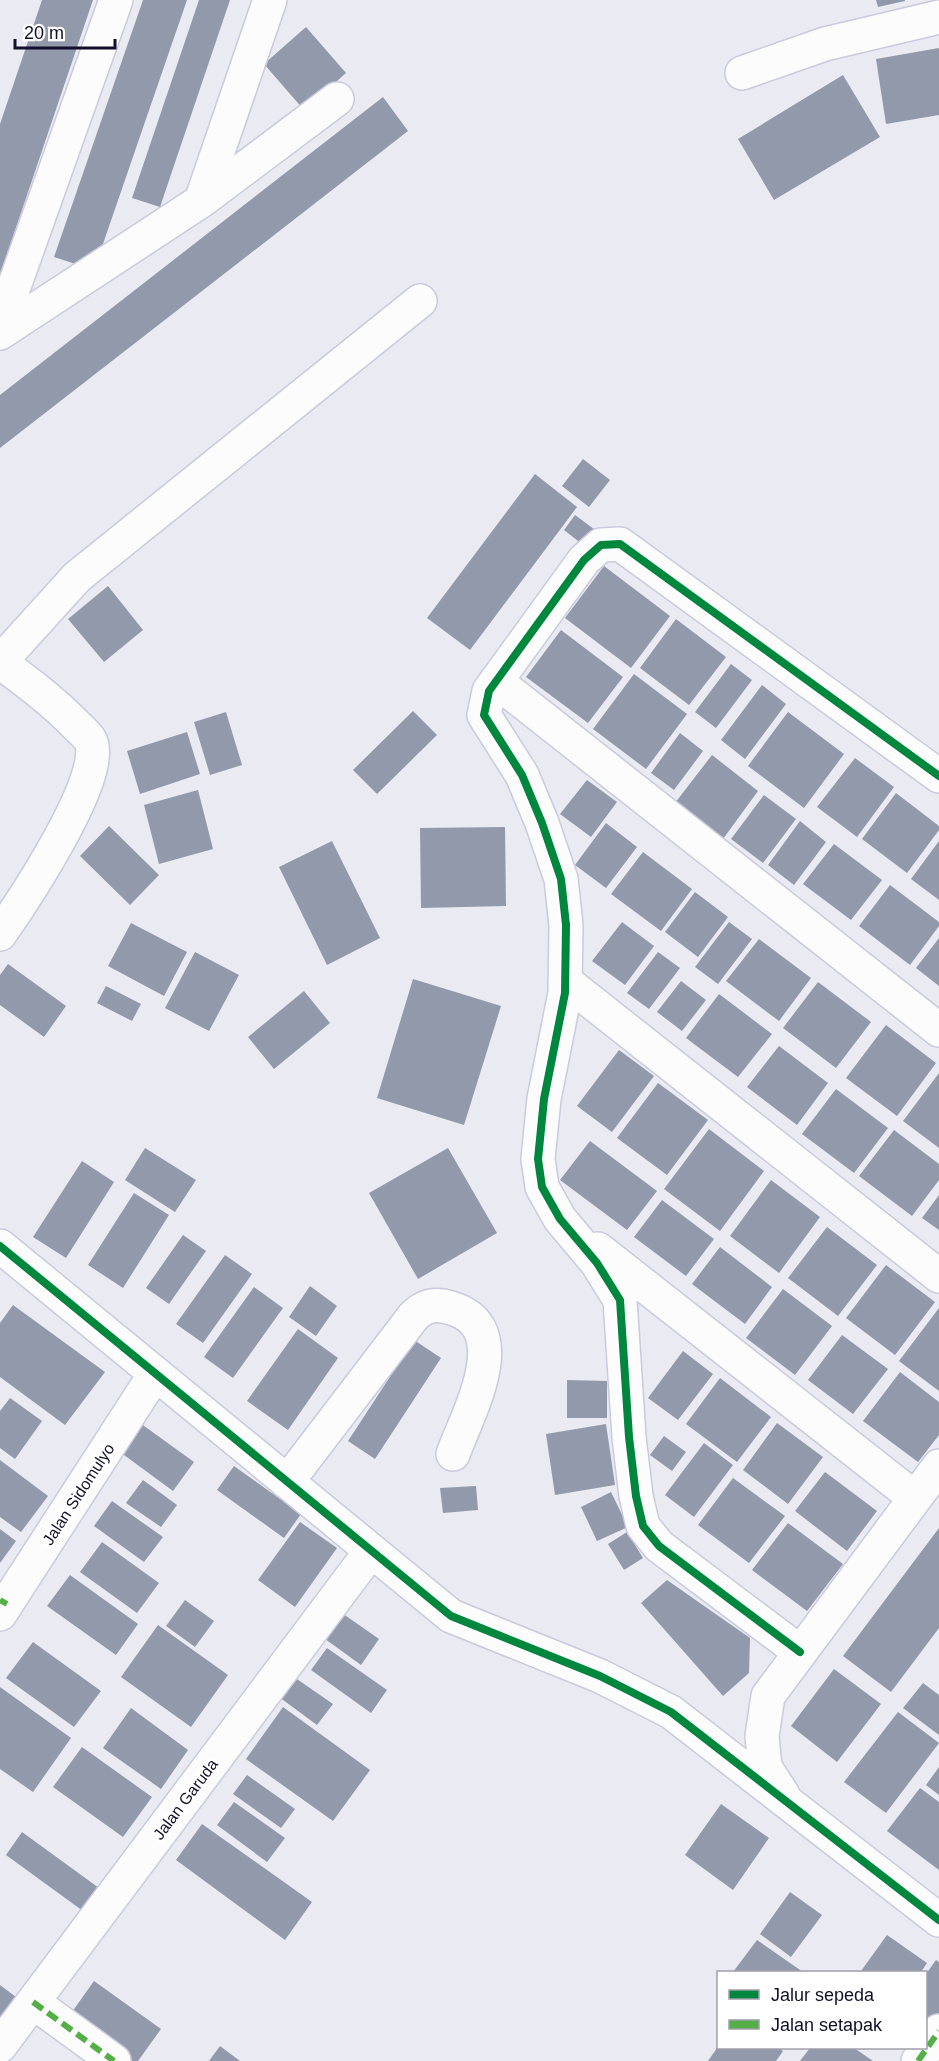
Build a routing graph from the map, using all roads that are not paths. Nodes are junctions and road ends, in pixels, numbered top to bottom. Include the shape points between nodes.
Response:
1 (116, 0) edge
2 (270, 0) edge
3 (939, 17) edge
4 (742, 73) dead end
5 (337, 99) dead end
6 (201, 201) junction
7 (420, 301) dead end
8 (0, 326) edge
9 (0, 333) edge
10 (0, 662) edge
11 (496, 681) junction
12 (939, 776) edge
13 (0, 934) edge
14 (565, 981) junction
15 (939, 1030) edge
16 (560, 1219) junction
17 (0, 1246) edge
18 (939, 1276) edge
19 (155, 1374) junction
20 (453, 1454) dead end
21 (939, 1466) edge
22 (287, 1482) junction
23 (915, 1498) junction
24 (371, 1551) junction
25 (2, 1606) edge
26 (800, 1652) junction
27 (787, 1801) junction
28 (939, 1920) edge
29 (33, 2002) junction
30 (939, 2031) edge
31 (0, 2046) edge
32 (927, 2048) edge
33 (114, 2061) edge

1 - 8 street
2 - 6 street
3 - 4 street via 825,44
5 - 6 street
6 - 9 street
7 - 10 street via 77,577
10 - 13 street via 59,708 90,741 93,763 83,793 28,894
11 - 12 street via 584,560 601,544 620,544
11 - 14 street via 489,691 484,715 522,775 561,879 566,925
11 - 15 street
14 - 16 street via 544,1099 538,1159 542,1187
14 - 18 street
16 - 23 street
16 - 26 street via 597,1263 620,1300 629,1437 643,1526 659,1546
17 - 19 street
19 - 22 street
19 - 25 street, Jalan Sidomulyo
20 - 22 street via 486,1355 484,1339 474,1320 440,1304 426,1307 413,1317
21 - 23 street
22 - 24 street
23 - 26 street
24 - 27 street via 451,1616 600,1676 671,1712
24 - 29 street, Jalan Garuda
26 - 27 street via 768,1696 762,1736 765,1767
27 - 28 street
29 - 31 street, Jalan Garuda
29 - 33 street
30 - 32 street

